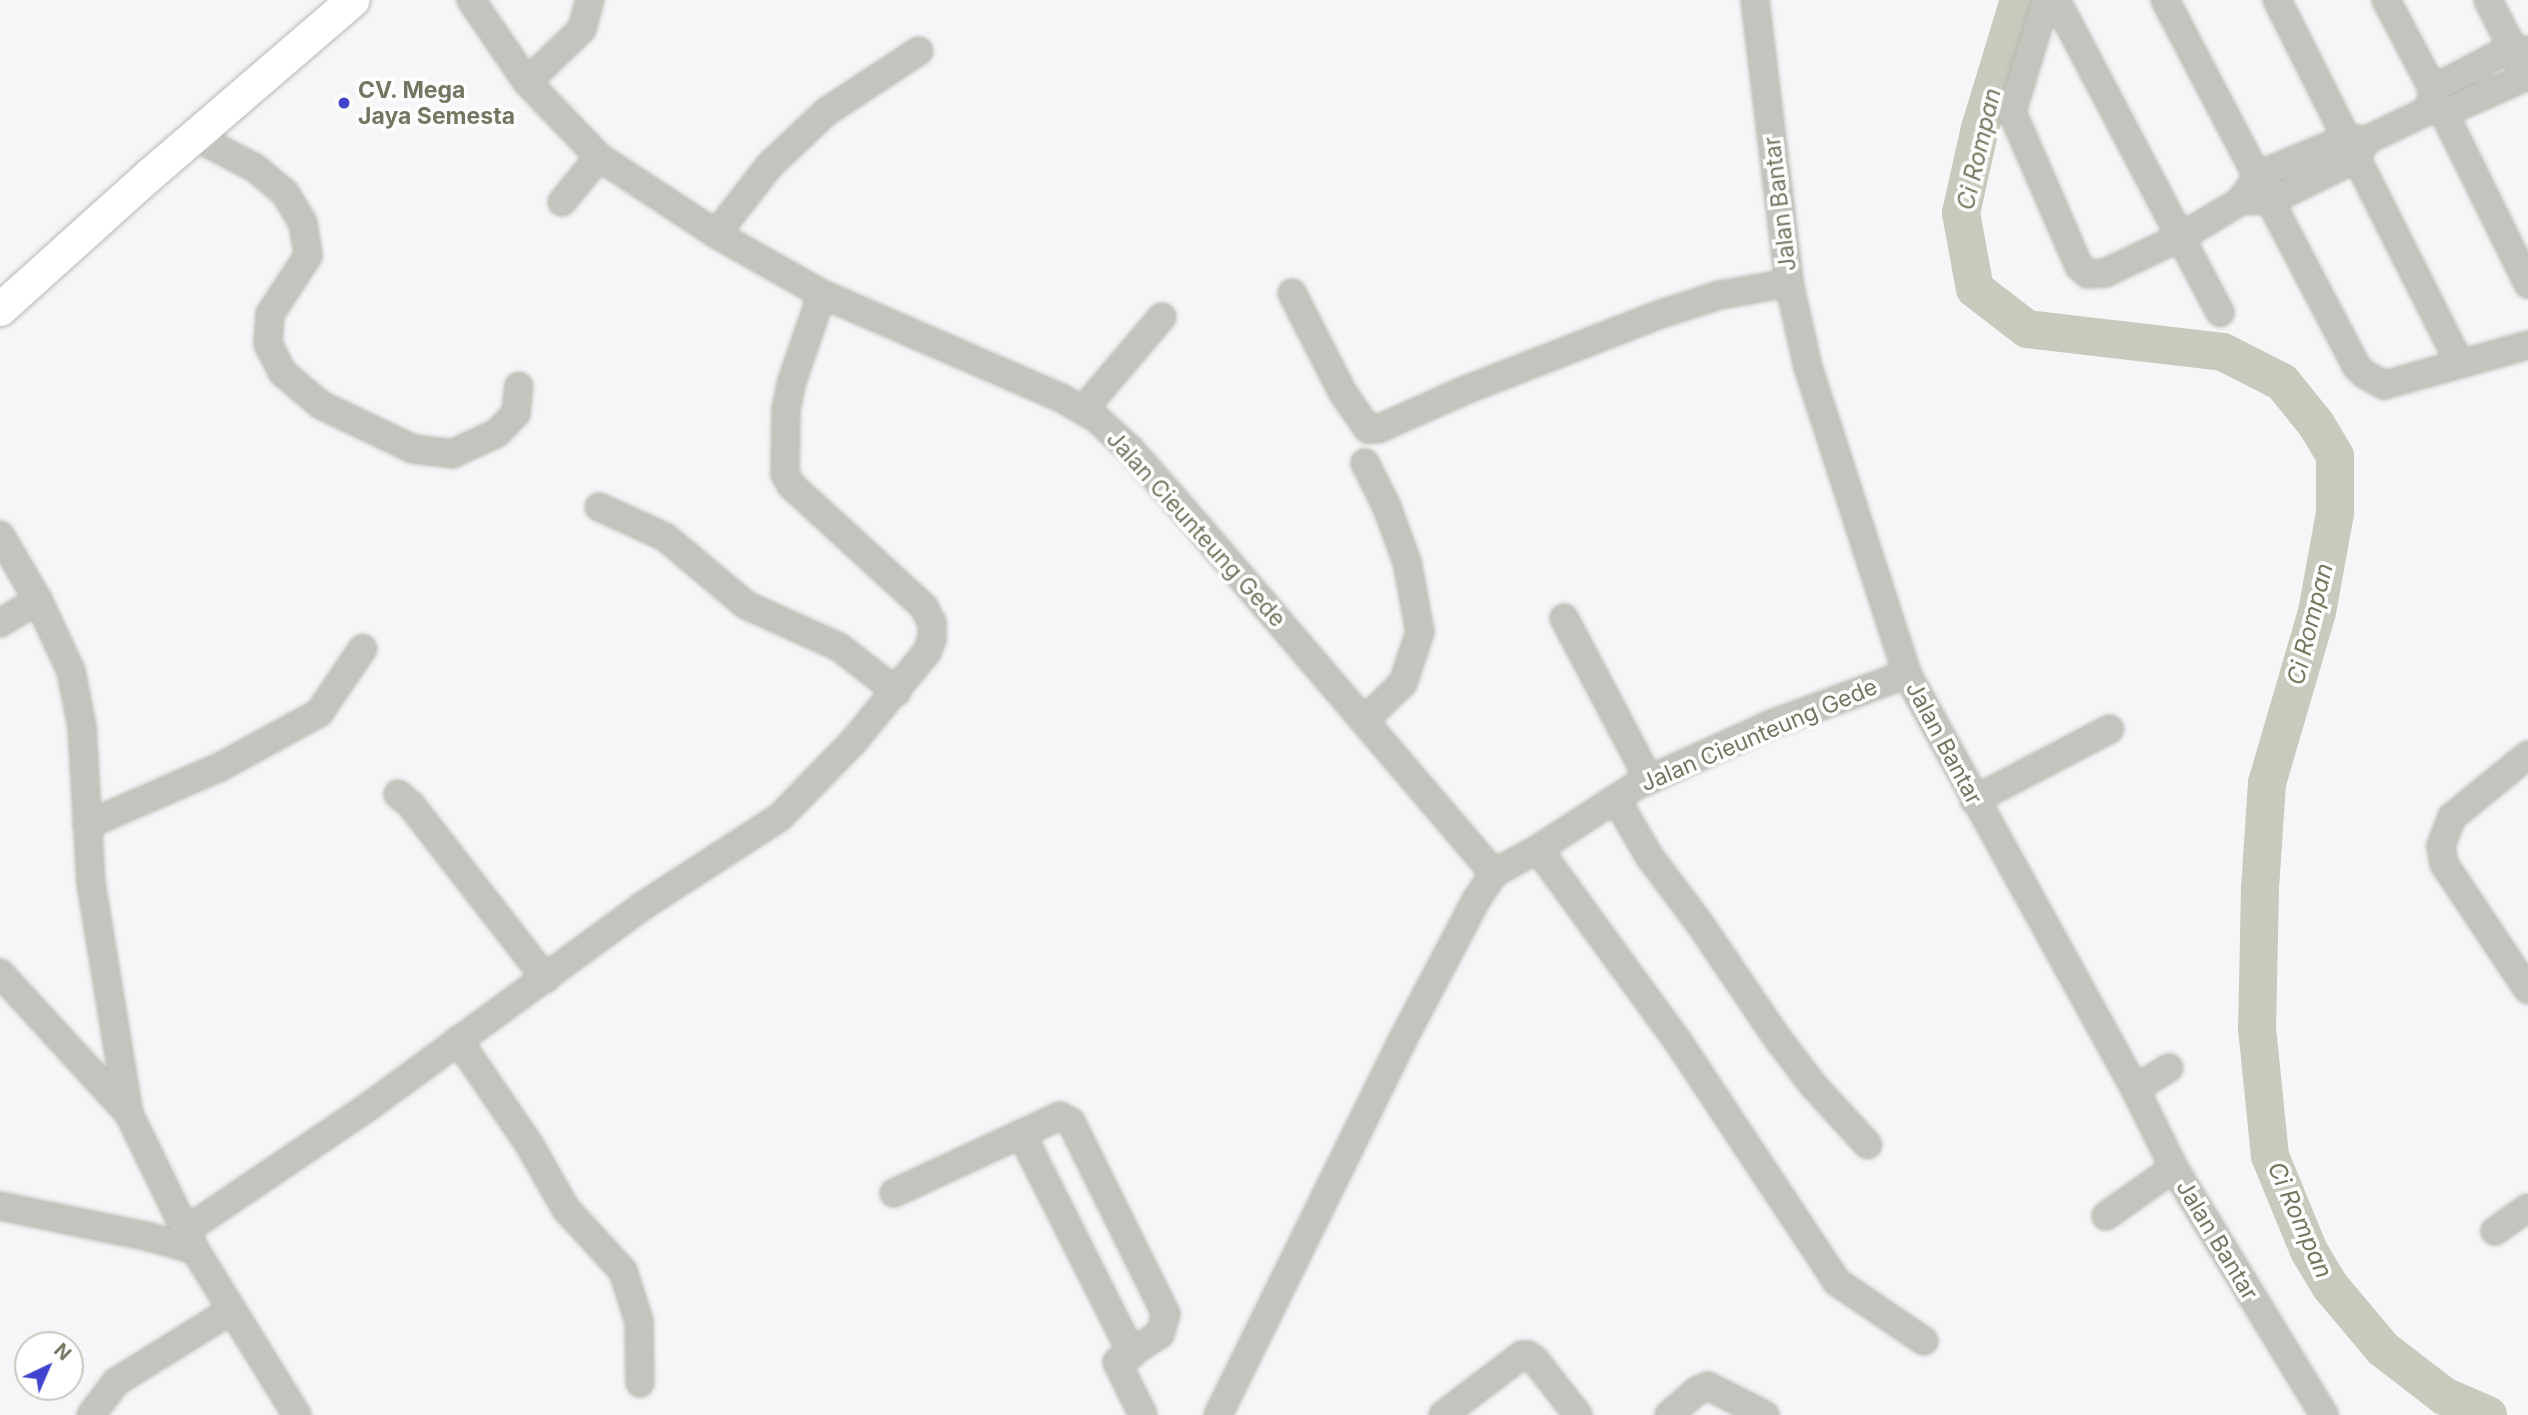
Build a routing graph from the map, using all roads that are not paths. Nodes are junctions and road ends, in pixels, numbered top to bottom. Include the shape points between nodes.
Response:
1 (352, 0) edge
2 (471, 0) edge
3 (590, 0) edge
4 (1755, 0) edge
5 (2046, 0) edge
6 (2056, 0) edge
7 (2165, 0) edge
8 (2277, 0) edge
9 (2386, 0) edge
10 (2488, 0) edge
11 (2520, 49) edge
12 (919, 51) dead end
13 (2528, 78) edge
14 (527, 82) junction
15 (2435, 104) junction
16 (194, 136) junction
17 (2356, 146) junction
18 (599, 157) junction
19 (2264, 188) junction
20 (562, 202) dead end
21 (716, 234) junction
22 (2181, 237) junction
23 (1789, 283) junction
24 (2528, 284) edge
25 (1292, 293) dead end
26 (822, 294) junction
27 (0, 309) edge
28 (2220, 313) dead end
29 (1162, 317) dead end
30 (2528, 345) edge
31 (2460, 364) junction
32 (519, 386) dead end
33 (1083, 410) junction
34 (1365, 463) dead end
35 (599, 507) dead end
36 (0, 535) edge
37 (38, 600) junction
38 (1564, 618) dead end
39 (0, 623) edge
40 (363, 648) dead end
41 (1907, 674) junction
42 (897, 692) junction
43 (1364, 721) junction
44 (2110, 729) dead end
45 (2528, 755) edge
46 (1649, 779) junction
47 (398, 794) dead end
48 (1616, 799) junction
49 (1973, 800) junction
50 (86, 825) junction
51 (1538, 849) junction
52 (1493, 873) junction
53 (0, 973) edge
54 (546, 978) junction
55 (2528, 990) edge
56 (458, 1040) junction
57 (2169, 1068) dead end
58 (2134, 1089) junction
59 (128, 1114) junction
60 (1022, 1135) junction
61 (1868, 1145) dead end
62 (2174, 1168) junction
63 (894, 1193) dead end
64 (0, 1206) edge
65 (2528, 1208) edge
66 (2106, 1216) dead end
67 (2495, 1231) dead end
68 (190, 1240) junction
69 (230, 1311) junction
70 (1924, 1341) dead end
71 (1132, 1354) junction
72 (640, 1383) dead end
73 (91, 1415) edge
74 (297, 1415) edge
75 (1143, 1415) edge
76 (1218, 1415) edge
77 (1443, 1415) edge
78 (1578, 1415) edge
79 (1669, 1415) edge
80 (1765, 1415) edge
81 (2324, 1415) edge

1 - 16 main road
2 - 14 street, Jalan Cieunteung Gede
3 - 14 street via 582,29
4 - 23 street, Jalan Bantar
5 - 22 street via 2012,112 2079,266 2098,275
6 - 22 street
7 - 19 street
8 - 17 street
9 - 15 street
10 - 11 street
11 - 13 street
11 - 15 street
12 - 21 street via 826,112 771,165
13 - 15 street
14 - 18 street, Jalan Cieunteung Gede
15 - 17 street
15 - 24 street
16 - 27 main road
16 - 32 street via 255,168 285,193 303,223 308,256 270,314 268,344 283,373 321,405 413,449 452,454 497,433 516,413
17 - 19 street
17 - 31 street
18 - 20 street
18 - 21 street, Jalan Cieunteung Gede
19 - 22 street
19 - 31 street via 2364,374 2384,385
21 - 26 street, Jalan Cieunteung Gede
22 - 28 street
23 - 25 street via 1720,295 1661,314 1378,429 1368,429 1343,393
23 - 41 street, Jalan Bantar via 1808,367
26 - 33 street, Jalan Cieunteung Gede
26 - 42 street via 786,409 785,474 791,485 924,607 932,623 932,639
29 - 33 street
30 - 31 street
33 - 43 street, Jalan Cieunteung Gede via 1130,449
34 - 43 street via 1407,562 1420,632 1403,683
35 - 42 street via 665,537 746,605 839,647
36 - 37 street
37 - 39 street
37 - 50 street via 71,671 82,727
38 - 46 street
40 - 50 street via 319,713 220,767
41 - 46 street, Jalan Cieunteung Gede via 1769,725
41 - 49 street, Jalan Bantar
42 - 54 street via 780,817 641,908
43 - 52 street, Jalan Cieunteung Gede
44 - 49 street
45 - 55 street via 2452,817 2441,846 2444,864
46 - 48 street, Jalan Cieunteung Gede
47 - 54 street
48 - 51 street, Jalan Cieunteung Gede
48 - 61 street via 1649,856 1778,1039
49 - 58 street, Jalan Bantar
50 - 59 street
51 - 52 street, Jalan Cieunteung Gede
51 - 70 street via 1677,1040 1837,1282
52 - 76 street via 1401,1043
53 - 59 street
54 - 56 street
56 - 68 street
56 - 72 street via 529,1144 566,1209 623,1271 639,1321
57 - 58 street
58 - 62 street, Jalan Bantar
59 - 68 street
60 - 63 street
60 - 71 street
60 - 71 street via 1060,1116 1074,1125 1166,1314 1160,1334
62 - 66 street
62 - 81 street, Jalan Bantar
64 - 68 street via 150,1237
65 - 67 street
68 - 69 street
69 - 73 street via 116,1382
69 - 74 street
71 - 75 street via 1117,1367
77 - 78 street via 1522,1355 1535,1360
79 - 80 street via 1708,1386

